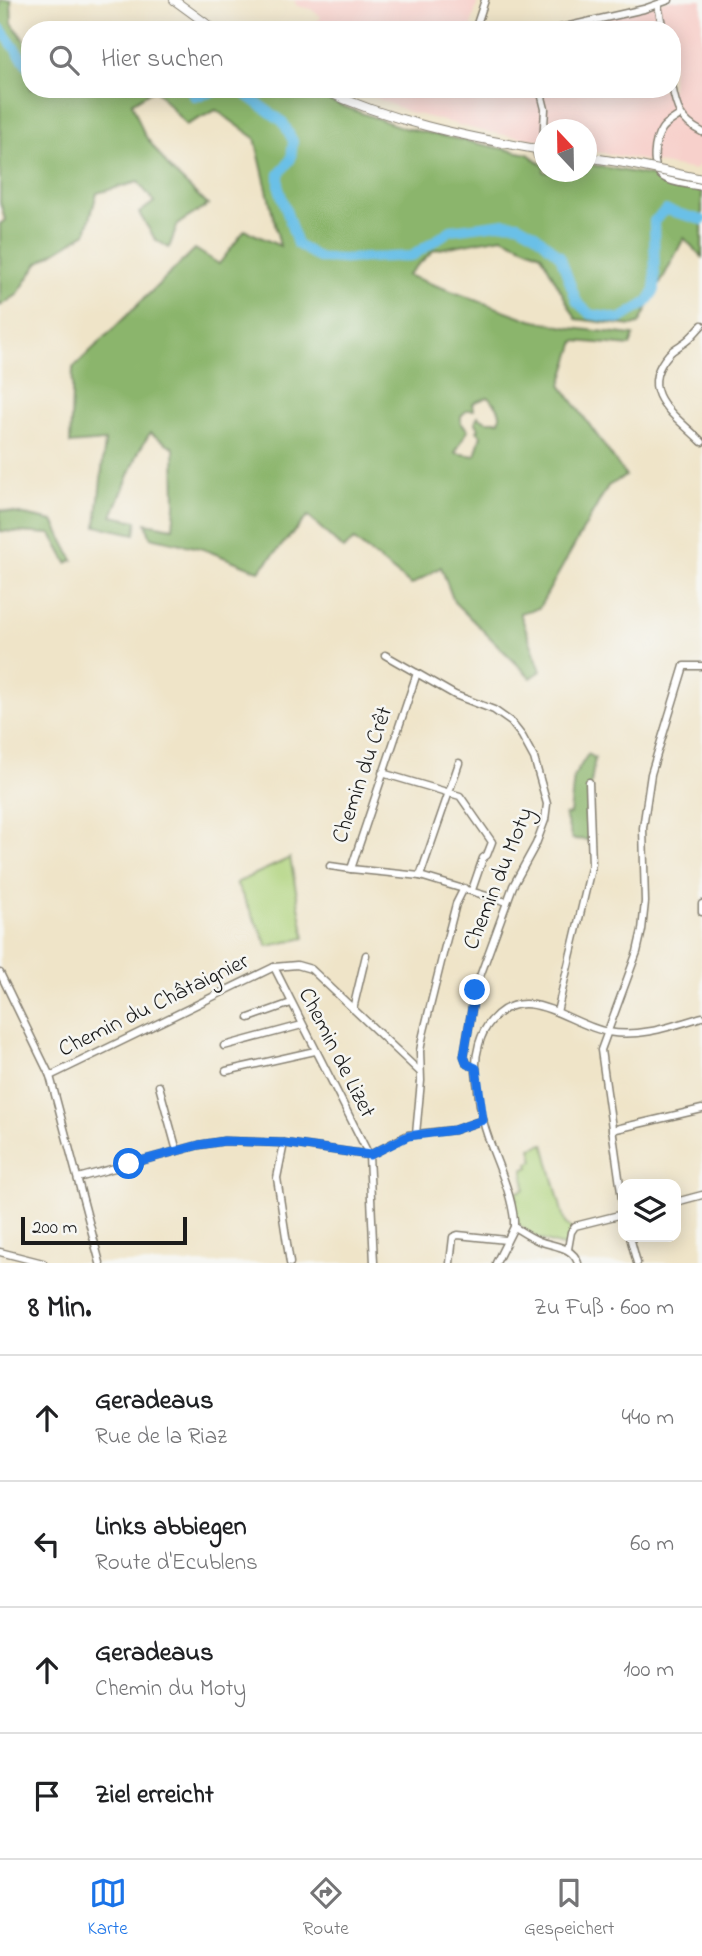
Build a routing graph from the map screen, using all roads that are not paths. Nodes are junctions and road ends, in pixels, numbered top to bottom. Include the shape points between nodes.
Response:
1 (174, 0) edge
2 (485, 0) edge
3 (669, 0) edge
4 (658, 5) junction
5 (203, 21) edge
6 (478, 21) edge
7 (590, 21) edge
8 (661, 21) edge
9 (343, 98) edge
10 (542, 98) edge
11 (675, 98) edge
12 (680, 115) junction
13 (544, 119) edge
14 (702, 132) edge
15 (534, 144) edge
16 (597, 159) edge
17 (702, 179) edge
18 (702, 187) edge
19 (702, 325) edge
20 (702, 442) edge
21 (385, 654) dead end
22 (702, 666) edge
23 (417, 673) junction
24 (459, 762) dead end
25 (382, 773) junction
26 (589, 782) dead end
27 (448, 793) junction
28 (330, 866) dead end
29 (351, 869) junction
30 (420, 876) junction
31 (464, 888) junction
32 (472, 890) junction
33 (507, 902) junction
34 (702, 904) edge
35 (702, 912) edge
36 (366, 955) dead end
37 (274, 967) junction
38 (0, 973) edge
39 (291, 1003) junction
40 (353, 1009) junction
41 (556, 1012) junction
42 (702, 1017) edge
43 (249, 1018) dead end
44 (302, 1025) junction
45 (608, 1032) junction
46 (224, 1046) dead end
47 (315, 1051) junction
48 (476, 1068) junction
49 (226, 1071) dead end
50 (420, 1072) junction
51 (50, 1076) junction
52 (159, 1088) dead end
53 (702, 1109) edge
54 (483, 1120) junction
55 (611, 1130) junction
56 (416, 1134) junction
57 (284, 1143) junction
58 (177, 1151) junction
59 (369, 1155) junction
60 (78, 1178) junction
61 (619, 1179) edge
62 (702, 1195) edge
63 (681, 1201) edge
64 (618, 1215) edge
65 (514, 1227) junction
66 (506, 1241) junction
67 (631, 1242) edge
68 (568, 1250) junction
69 (0, 1252) edge
70 (43, 1263) edge
71 (100, 1263) edge
72 (290, 1263) edge
73 (374, 1263) edge
74 (450, 1263) edge
75 (496, 1263) edge
76 (579, 1263) edge
77 (637, 1263) edge

1 - 5 main road
2 - 6 street
3 - 4 street
4 - 7 street
4 - 8 street
9 - 15 main road via 424,127
10 - 13 street
11 - 12 street
12 - 14 street
12 - 18 street via 660,132 655,164 662,176
16 - 17 main road, bridge
19 - 20 street via 670,352 654,383 657,396
21 - 23 street, Chemin du Moty
22 - 45 street via 684,666 651,774 643,828 642,930
23 - 25 street, Chemin du Crêt
23 - 33 street, Chemin du Moty via 494,710 522,736 534,758 547,817
24 - 27 street
25 - 27 street
25 - 29 street, Chemin du Crêt
26 - 41 street via 592,864
27 - 30 street
27 - 32 street via 460,796 492,842
28 - 29 street, Chemin du Crêt
29 - 30 street
30 - 31 street
31 - 32 street
31 - 50 street via 432,996
32 - 33 street
33 - 48 street, Chemin du Moty via 475,990 464,1056 467,1064
34 - 35 street
36 - 40 street
37 - 39 street, Chemin de Lizet
37 - 40 street via 311,969
37 - 51 street, Chemin du Châtaignier
38 - 51 street
39 - 43 street
39 - 44 street, Chemin de Lizet
40 - 50 street
41 - 45 street
41 - 48 street via 526,1003 498,1013 482,1034
42 - 45 street via 651,1031
44 - 46 street
44 - 47 street, Chemin de Lizet
45 - 55 street via 601,1050
47 - 49 street
47 - 59 street, Chemin de Lizet
48 - 54 street
50 - 56 street
51 - 60 street
52 - 58 street
53 - 55 street
54 - 56 street via 454,1130
54 - 65 street
55 - 61 street
56 - 59 street
57 - 58 street via 224,1141
57 - 59 street
57 - 72 street via 277,1178
58 - 60 street
59 - 73 street
60 - 71 street
62 - 63 street
64 - 68 street via 575,1226
65 - 66 street
65 - 68 street
66 - 74 street via 457,1235 451,1241
66 - 75 street
67 - 77 street
68 - 76 street
69 - 70 street

